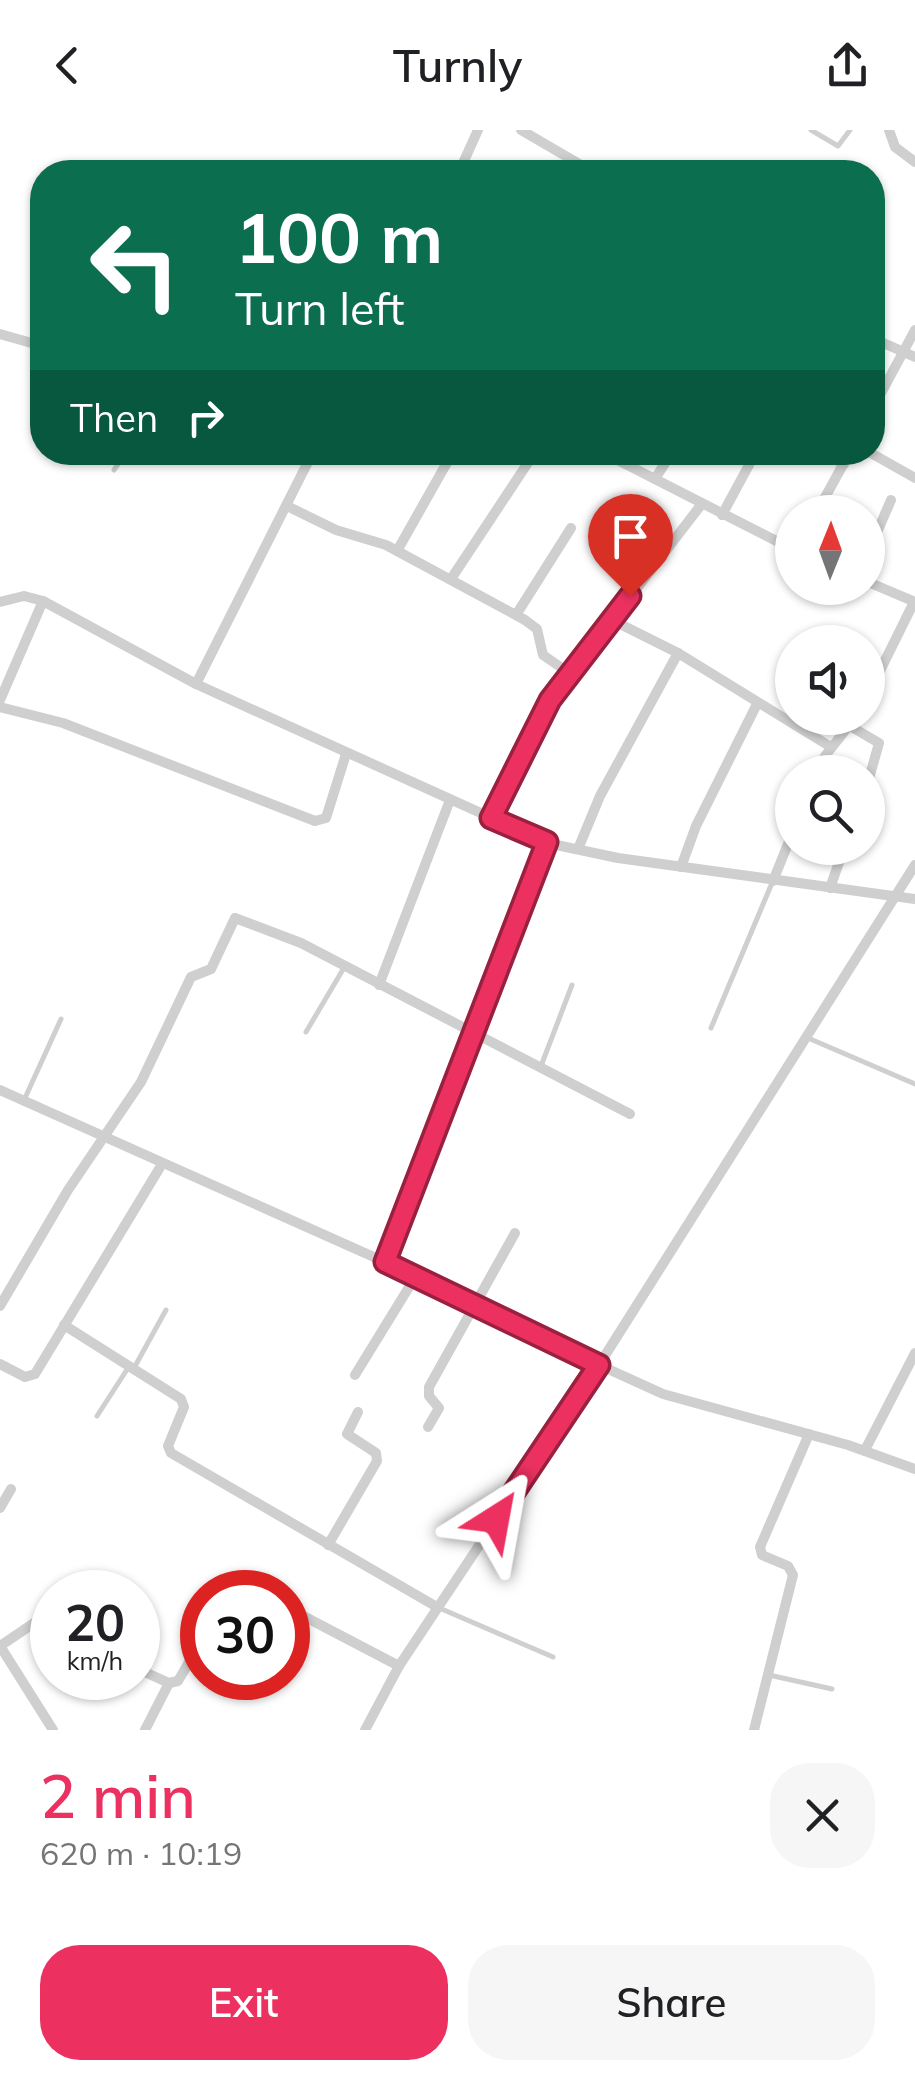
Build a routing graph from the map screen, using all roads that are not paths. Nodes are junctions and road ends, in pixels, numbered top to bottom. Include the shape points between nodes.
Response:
1 (478, 130) edge
2 (521, 130) edge
3 (811, 130) edge
4 (850, 130) edge
5 (886, 132) edge
6 (464, 160) edge
7 (572, 160) edge
8 (915, 162) edge
9 (915, 330) edge
10 (0, 334) edge
11 (30, 343) edge
12 (885, 344) edge
13 (902, 353) junction
14 (915, 357) edge
15 (885, 385) edge
16 (885, 461) edge
17 (117, 465) edge
18 (307, 465) edge
19 (446, 465) edge
20 (526, 465) edge
21 (627, 465) edge
22 (664, 465) edge
23 (749, 465) edge
24 (843, 465) edge
25 (114, 470) dead end
26 (915, 478) edge
27 (655, 480) junction
28 (827, 495) edge
29 (891, 500) dead end
30 (701, 505) junction
31 (287, 506) junction
32 (885, 514) edge
33 (722, 515) junction
34 (571, 528) dead end
35 (775, 541) edge
36 (397, 551) junction
37 (451, 578) junction
38 (885, 589) edge
39 (42, 601) junction
40 (0, 602) edge
41 (914, 602) edge
42 (516, 615) junction
43 (612, 620) junction
44 (678, 653) junction
45 (885, 661) edge
46 (569, 673) junction
47 (196, 684) junction
48 (0, 703) edge
49 (757, 704) junction
50 (842, 735) edge
51 (870, 735) edge
52 (831, 747) junction
53 (346, 754) junction
54 (827, 755) edge
55 (876, 755) edge
56 (450, 800) junction
57 (491, 818) junction
58 (547, 842) junction
59 (578, 849) junction
60 (780, 865) edge
61 (838, 865) edge
62 (915, 866) edge
63 (681, 867) junction
64 (774, 880) junction
65 (830, 888) junction
66 (894, 896) junction
67 (915, 899) edge
68 (345, 966) junction
69 (572, 984) dead end
70 (379, 985) junction
71 (61, 1019) dead end
72 (710, 1028) dead end
73 (306, 1032) dead end
74 (472, 1034) junction
75 (805, 1037) junction
76 (541, 1066) junction
77 (915, 1084) edge
78 (0, 1090) edge
79 (24, 1101) junction
80 (630, 1114) dead end
81 (106, 1138) junction
82 (162, 1164) junction
83 (515, 1232) dead end
84 (385, 1262) junction
85 (414, 1279) junction
86 (0, 1306) edge
87 (476, 1309) junction
88 (166, 1310) dead end
89 (64, 1325) junction
90 (915, 1352) edge
91 (0, 1364) edge
92 (599, 1365) junction
93 (131, 1368) junction
94 (355, 1375) dead end
95 (358, 1412) dead end
96 (98, 1416) dead end
97 (428, 1427) dead end
98 (809, 1434) junction
99 (865, 1450) junction
100 (915, 1468) edge
101 (11, 1489) dead end
102 (0, 1508) edge
103 (328, 1545) junction
104 (437, 1607) junction
105 (310, 1619) edge
106 (30, 1625) edge
107 (0, 1646) edge
108 (553, 1657) dead end
109 (399, 1666) junction
110 (769, 1675) junction
111 (160, 1678) edge
112 (180, 1678) edge
113 (169, 1682) junction
114 (832, 1689) dead end
115 (53, 1730) edge
116 (145, 1730) edge
117 (365, 1730) edge
118 (754, 1730) edge

1 - 6 street
2 - 7 street
3 - 4 lane via 838,146
5 - 8 street
9 - 13 street
10 - 11 street
12 - 13 street
13 - 14 street
13 - 15 street
16 - 26 street
17 - 25 lane
18 - 31 street
19 - 36 street
20 - 37 street
21 - 27 street
22 - 27 street
23 - 33 street
24 - 28 street
27 - 30 street
29 - 32 street
30 - 33 street
30 - 43 street
31 - 36 street
31 - 47 street
33 - 35 street
34 - 42 street
36 - 37 street
37 - 42 street
38 - 41 street
39 - 40 street via 24,596
39 - 47 street
39 - 48 street
41 - 45 street
42 - 46 street via 537,629 543,655
43 - 44 street
43 - 46 street
44 - 49 street
44 - 59 street
46 - 57 street via 530,734
47 - 53 street
48 - 53 street via 315,821 326,818
49 - 52 street
49 - 63 street
50 - 52 street
51 - 55 street via 880,743
52 - 54 street
53 - 56 street
56 - 57 street
56 - 70 street
57 - 58 street
58 - 59 street
58 - 74 street
59 - 63 street
60 - 64 street
61 - 65 street
62 - 66 street
63 - 64 street
64 - 65 street
64 - 72 lane
65 - 66 street
66 - 67 street
66 - 75 street
68 - 70 street
68 - 73 lane
68 - 81 street via 235,918 210,969 191,977 150,1066
69 - 76 lane
70 - 74 street
71 - 79 lane
74 - 76 street
74 - 84 street
75 - 77 lane
75 - 92 street
76 - 80 street
78 - 79 street
79 - 81 street
81 - 82 street
81 - 86 street
82 - 84 street
82 - 89 street
83 - 87 street
84 - 85 street
85 - 87 street
85 - 94 street
87 - 92 street
87 - 97 street via 428,1387 440,1408
88 - 93 lane
89 - 91 street via 35,1374 25,1377
89 - 93 street
90 - 99 street
92 - 98 street via 698,1405
92 - 104 street
93 - 96 lane
93 - 103 street via 184,1403 171,1453
95 - 103 street via 348,1434 376,1453 377,1461
98 - 99 street
98 - 110 street via 760,1547 793,1575
99 - 100 street
101 - 102 street
103 - 104 street
104 - 108 lane
104 - 109 street
105 - 109 street
106 - 107 street
107 - 115 street
109 - 117 street
110 - 114 lane
110 - 118 street
111 - 113 street
112 - 113 street
113 - 116 street

